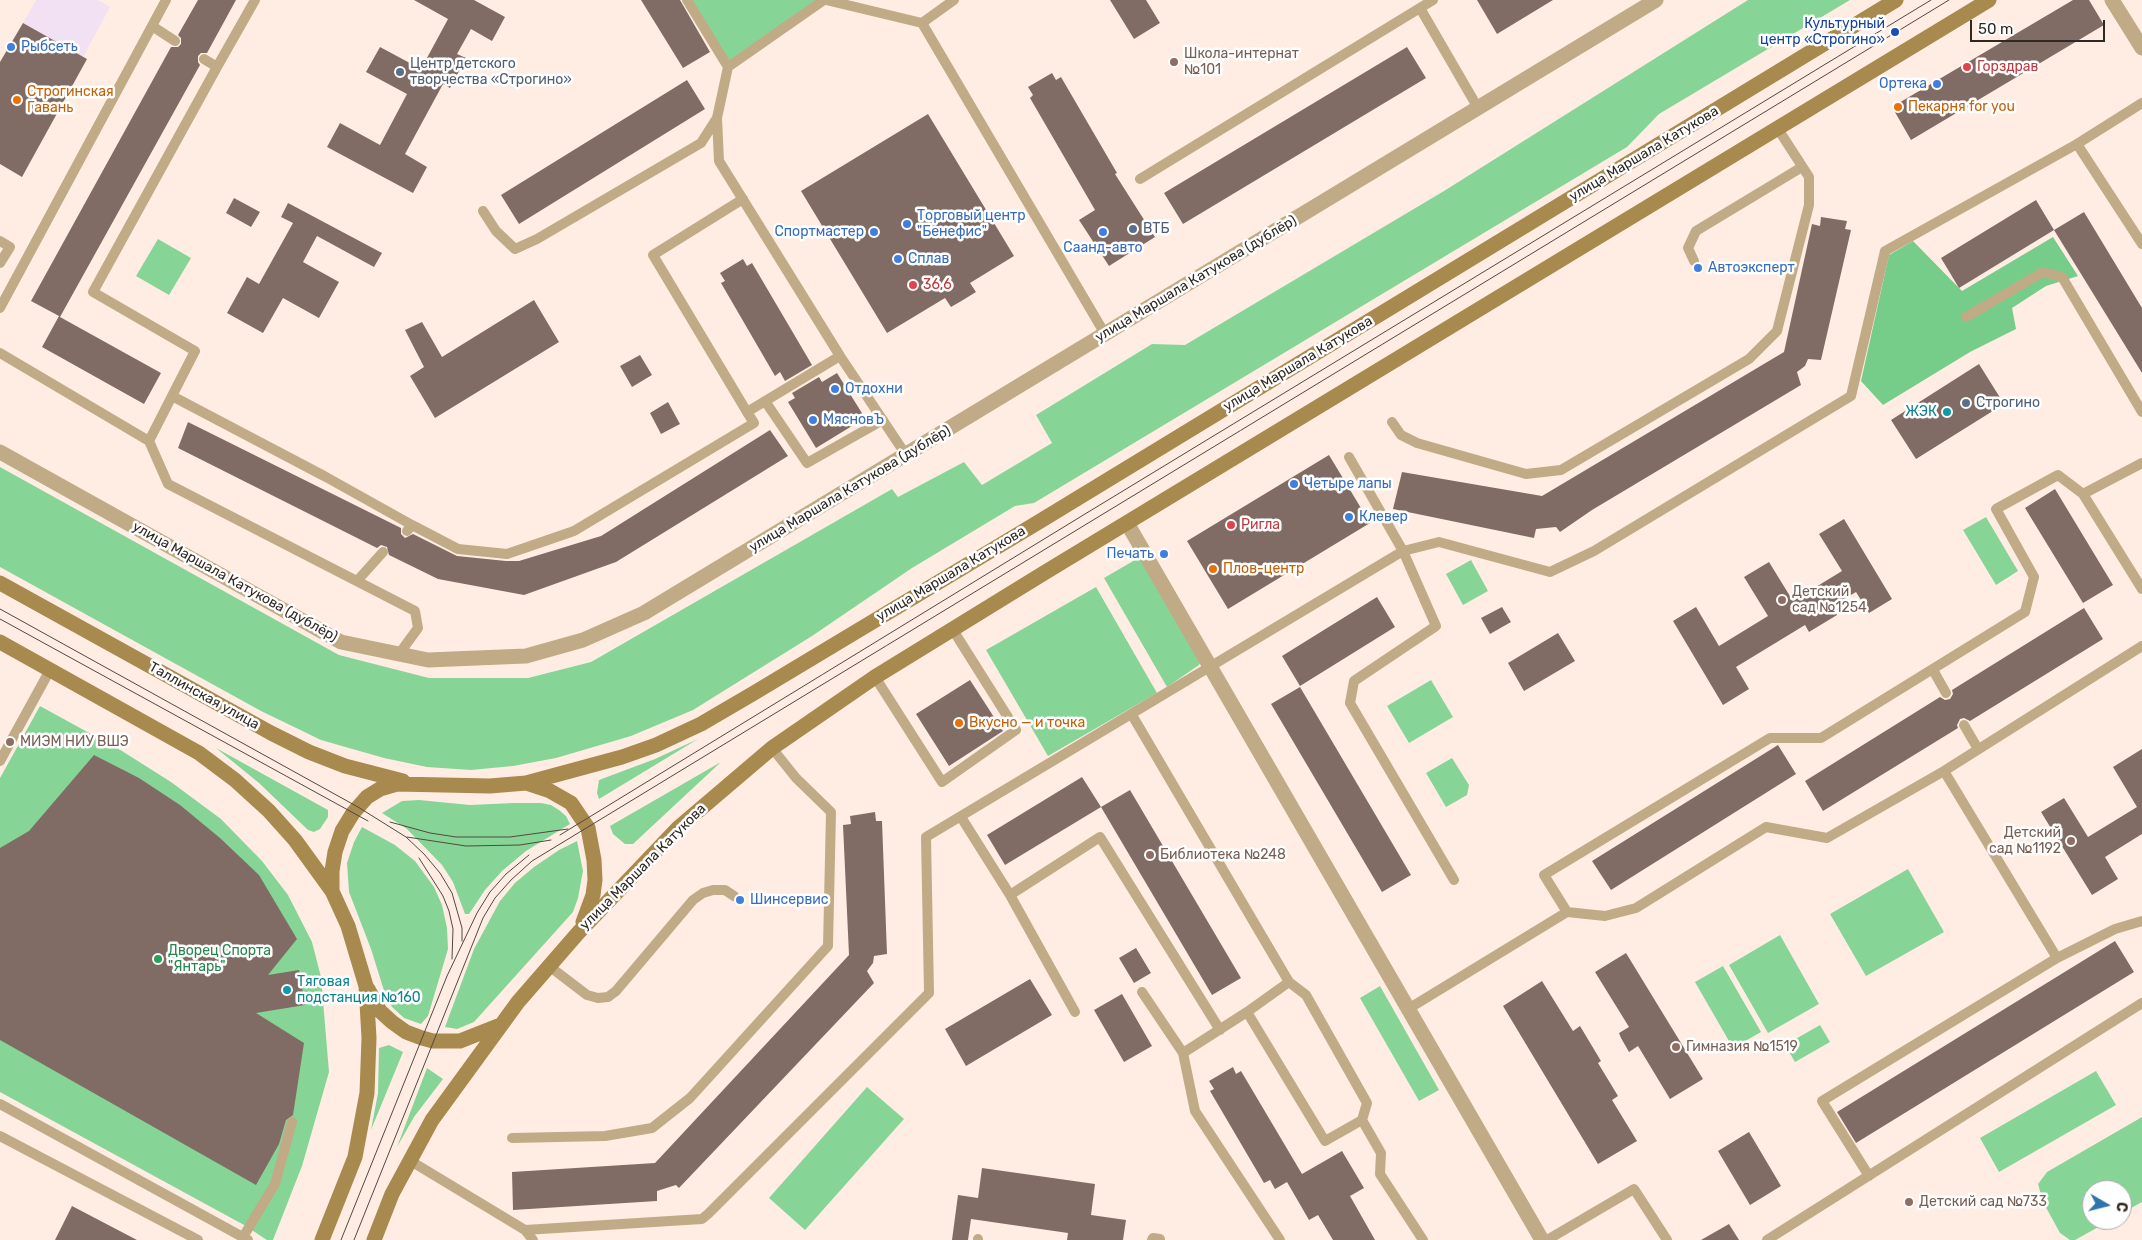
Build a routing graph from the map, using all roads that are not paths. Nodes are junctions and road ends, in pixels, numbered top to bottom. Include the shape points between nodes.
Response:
1 (166, 0) edge
2 (255, 0) edge
3 (687, 0) edge
4 (825, 0) edge
5 (954, 0) edge
6 (1433, 0) edge
7 (1656, 0) edge
8 (1896, 0) edge
9 (1989, 0) edge
10 (2112, 0) edge
11 (1420, 8) junction
12 (922, 23) junction
13 (152, 26) junction
14 (174, 41) dead end
15 (2142, 48) edge
16 (204, 59) dead end
17 (217, 67) junction
18 (728, 67) junction
19 (2142, 103) edge
20 (1478, 108) junction
21 (716, 118) junction
22 (1778, 129) junction
23 (2077, 144) junction
24 (1802, 167) junction
25 (1140, 179) dead end
26 (743, 199) junction
27 (483, 211) dead end
28 (0, 241) edge
29 (2142, 244) edge
30 (1694, 262) dead end
31 (0, 264) edge
32 (0, 308) edge
33 (1966, 318) dead end
34 (1105, 334) junction
35 (0, 353) edge
36 (840, 356) junction
37 (172, 396) junction
38 (766, 401) junction
39 (747, 412) junction
40 (2142, 412) edge
41 (883, 420) junction
42 (1392, 422) dead end
43 (149, 441) junction
44 (0, 452) edge
45 (906, 455) junction
46 (1349, 457) dead end
47 (2142, 463) edge
48 (2083, 494) junction
49 (1127, 523) junction
50 (1403, 551) junction
51 (383, 552) dead end
52 (357, 581) junction
53 (0, 583) edge
54 (2142, 589) edge
55 (953, 630) junction
56 (0, 642) edge
57 (2142, 646) edge
58 (399, 654) junction
59 (1211, 668) junction
60 (50, 670) junction
61 (1933, 670) junction
62 (875, 677) junction
63 (1946, 693) dead end
64 (1132, 715) junction
65 (1964, 725) dead end
66 (772, 748) junction
67 (1978, 749) junction
68 (0, 760) edge
69 (1944, 771) junction
70 (526, 783) junction
71 (419, 784) junction
72 (961, 817) junction
73 (1454, 880) dead end
74 (332, 891) junction
75 (1010, 895) junction
76 (734, 896) dead end
77 (1567, 912) junction
78 (2142, 921) edge
79 (578, 932) junction
80 (2057, 958) junction
81 (549, 966) junction
82 (1289, 982) junction
83 (366, 986) junction
84 (1142, 992) dead end
85 (2142, 1004) edge
86 (1408, 1009) junction
87 (1075, 1012) dead end
88 (1248, 1012) junction
89 (499, 1025) junction
90 (1220, 1030) junction
91 (1183, 1053) junction
92 (0, 1104) edge
93 (1362, 1120) junction
94 (292, 1122) dead end
95 (0, 1136) edge
96 (512, 1138) dead end
97 (409, 1160) junction
98 (1869, 1176) junction
99 (525, 1230) junction
100 (183, 1237) edge
101 (246, 1239) edge
102 (198, 1240) edge
103 (322, 1240) edge
104 (374, 1240) edge
105 (533, 1240) edge
106 (1280, 1240) edge
107 (1423, 1240) edge
108 (1542, 1240) edge
109 (1546, 1240) edge
110 (1667, 1240) edge
111 (1767, 1240) edge

1 - 13 lane
2 - 17 lane
3 - 18 lane
4 - 12 lane
4 - 18 lane
5 - 12 lane
6 - 11 lane
7 - 20 street, улица Маршала Катукова (дублёр)
8 - 70 main road, улица Маршала Катукова via 701,724 622,757
9 - 22 main road, улица Маршала Катукова
10 - 15 street
11 - 20 lane
11 - 25 lane
12 - 34 lane
13 - 14 lane
13 - 32 lane
16 - 17 lane
17 - 37 lane via 93,292 195,351
18 - 21 lane
19 - 23 lane
20 - 34 street, улица Маршала Катукова (дублёр)
21 - 26 lane via 719,161
21 - 27 lane via 701,143 515,249 496,232
22 - 24 lane
22 - 49 main road, улица Маршала Катукова
23 - 29 lane
23 - 50 lane via 1885,251 1851,396 1782,438 1594,551 1550,572 1439,542
24 - 30 lane via 1696,231 1688,248
24 - 42 lane via 1809,177 1809,205 1777,331 1749,358 1561,470 1526,474 1417,443 1402,435
26 - 36 lane
26 - 39 lane via 653,255
28 - 31 lane via 10,247
33 - 40 lane via 2043,272 2062,277
34 - 45 street, улица Маршала Катукова (дублёр)
35 - 43 lane
36 - 38 lane
36 - 41 lane
37 - 39 lane via 326,477 409,528 458,549 508,554 574,531 754,423
37 - 43 lane
38 - 39 lane
38 - 41 lane via 807,463
41 - 45 lane
43 - 52 lane via 168,484
44 - 58 street, улица Маршала Катукова (дублёр) via 341,642
45 - 58 street, улица Маршала Катукова (дублёр) via 644,613 584,640 526,656 428,660
46 - 50 lane
47 - 48 lane
48 - 54 lane
48 - 61 lane via 2058,474 1996,509 2034,577 2025,612
49 - 55 main road, улица Маршала Катукова
49 - 59 street
50 - 59 lane
50 - 73 lane via 1436,626 1354,681 1350,703
51 - 52 lane
52 - 58 lane via 416,611 418,628
53 - 71 main road, Таллинская улица via 310,752 345,766
55 - 62 main road, улица Маршала Катукова
55 - 62 lane via 1016,730 942,782
56 - 60 main road
57 - 67 lane
59 - 64 lane
59 - 86 street
60 - 68 lane
60 - 74 main road via 199,753 235,780 295,840
61 - 63 lane
61 - 77 lane via 1821,738 1770,738 1544,875
62 - 66 main road, улица Маршала Катукова
64 - 72 lane
64 - 82 lane
65 - 67 lane
66 - 79 main road, улица Маршала Катукова via 678,828
66 - 96 lane via 830,812 828,946 690,1098 652,1128 605,1136
67 - 69 lane
69 - 77 lane via 1827,838 1766,827 1636,908 1605,916
69 - 80 lane
70 - 71 main road, улица Маршала Катукова
70 - 79 main road via 550,791 570,803 588,828 594,880 589,908
71 - 74 main road, улица Маршала Катукова via 397,784 380,789 358,807 342,831 335,852
72 - 75 lane
72 - 99 lane via 926,837 929,993 702,1219
74 - 83 main road, улица Маршала Катукова via 348,926
75 - 87 lane
75 - 90 lane via 1100,837
76 - 81 lane via 726,890 713,890 693,900 608,997 587,995
77 - 86 lane
78 - 80 lane via 2115,929
79 - 81 main road, улица Маршала Катукова
80 - 98 lane via 1822,1101
81 - 89 main road, улица Маршала Катукова
82 - 88 lane
82 - 93 lane via 1306,995 1367,1103
83 - 89 main road via 380,1011 406,1032 422,1038 460,1041
83 - 103 main road, улица Маршала Катукова via 369,1038 362,1126 355,1156
84 - 91 lane
85 - 98 lane
86 - 108 street
88 - 90 lane
88 - 93 lane via 1325,1141
89 - 97 main road, улица Маршала Катукова via 432,1120
90 - 91 lane
91 - 106 lane via 1195,1111
92 - 101 lane
93 - 107 lane via 1381,1153 1380,1174
94 - 101 lane via 275,1184
95 - 100 lane
97 - 99 lane
97 - 104 main road, улица Маршала Катукова
98 - 111 lane
99 - 105 lane
100 - 102 lane
109 - 110 lane via 1634,1189

